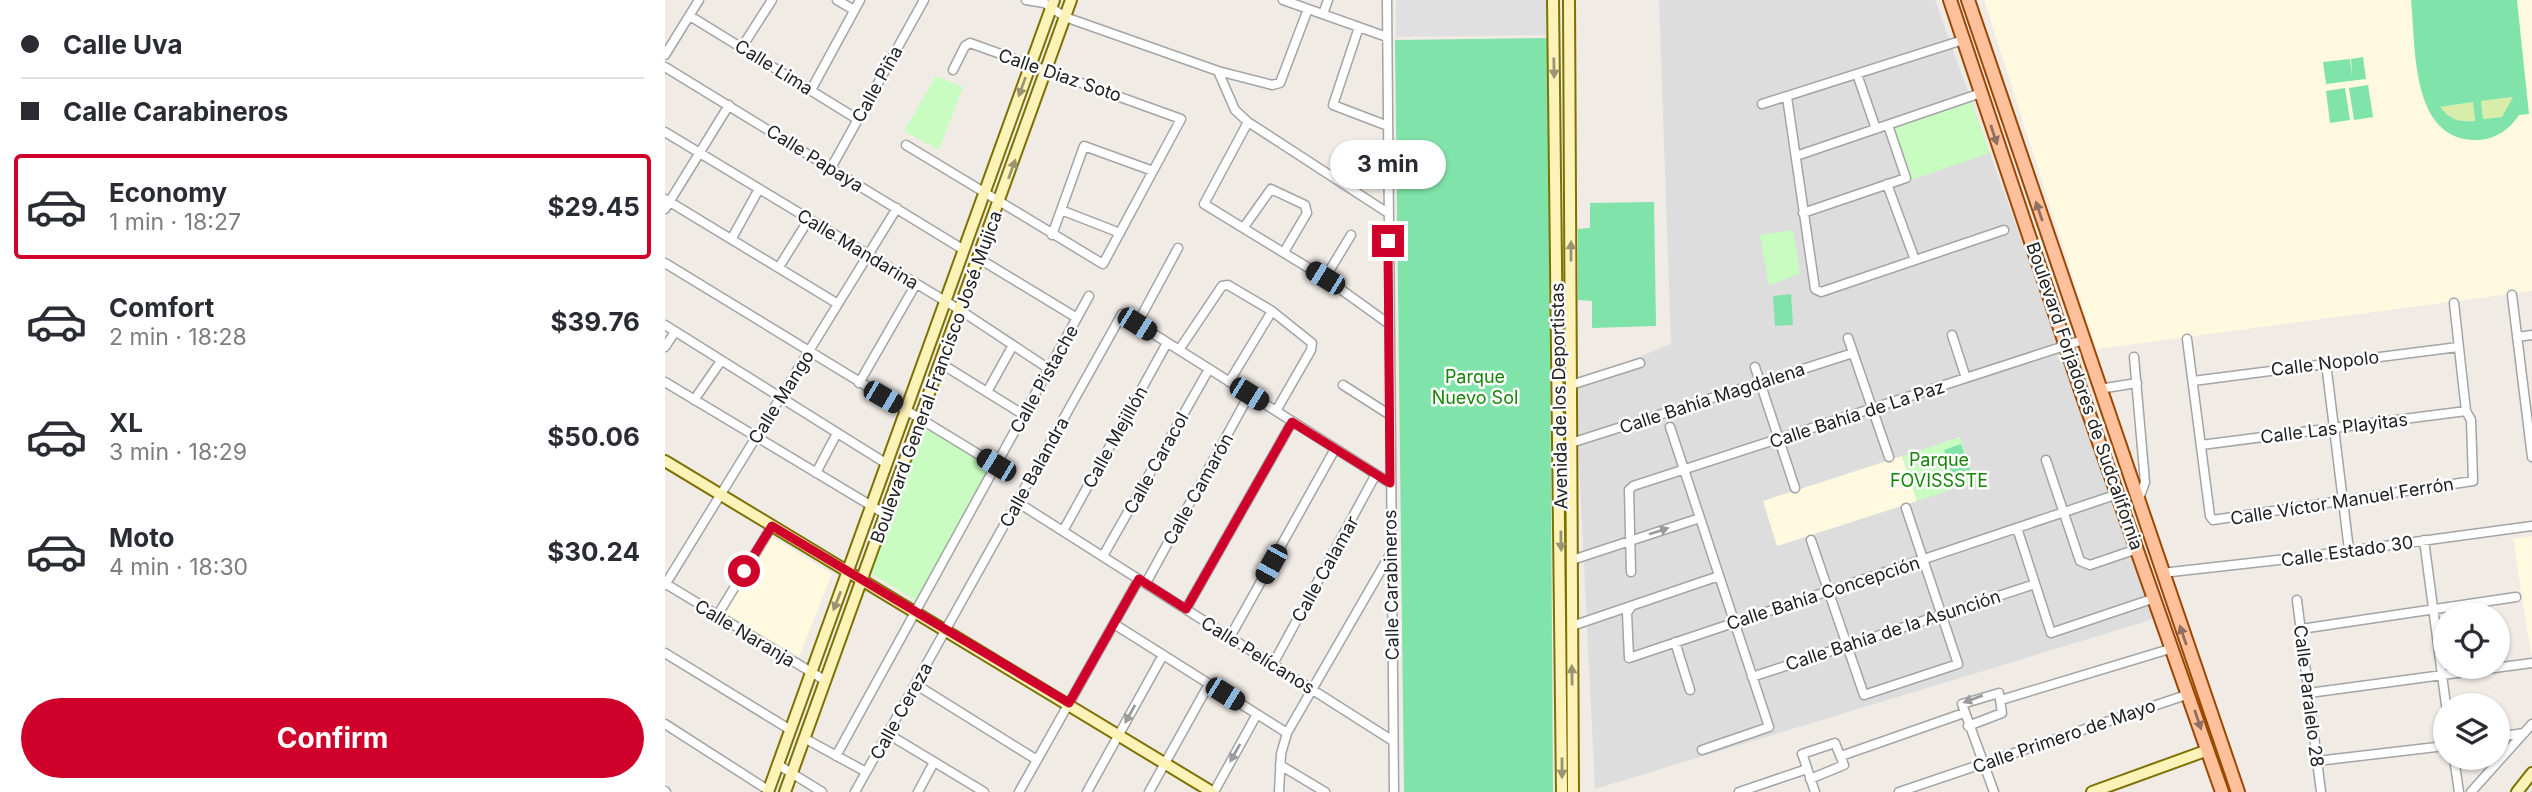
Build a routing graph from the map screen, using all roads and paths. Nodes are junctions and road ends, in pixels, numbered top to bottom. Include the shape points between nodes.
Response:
1 (699, 0) edge
2 (772, 0) edge
3 (838, 0) edge
4 (860, 0) edge
5 (924, 0) edge
6 (1026, 0) edge
7 (1072, 0) edge
8 (1283, 0) edge
9 (1328, 0) edge
10 (1387, 0) edge
11 (1553, 0) edge
12 (1569, 0) edge
13 (1950, 0) edge
14 (1968, 0) edge
15 (1048, 3) edge
16 (1308, 9) junction
17 (854, 10) junction
18 (1323, 14) junction
19 (690, 16) junction
20 (1065, 17) junction
21 (1359, 27) junction
22 (1569, 29) junction
23 (1553, 30) junction
24 (1387, 37) junction
25 (1963, 40) junction
26 (742, 47) junction
27 (1985, 51) junction
28 (665, 55) edge
29 (1969, 56) junction
30 (1030, 65) junction
31 (665, 67) edge
32 (953, 70) dead end
33 (1048, 71) junction
34 (1218, 71) junction
35 (1857, 74) junction
36 (811, 90) junction
37 (1981, 93) junction
38 (1787, 97) junction
39 (1762, 104) dead end
40 (729, 105) junction
41 (857, 119) junction
42 (1248, 122) junction
43 (1888, 125) junction
44 (1388, 126) junction
45 (1876, 129) junction
46 (666, 135) edge
47 (906, 145) dead end
48 (699, 153) junction
49 (1796, 156) junction
50 (831, 167) junction
51 (1153, 171) junction
52 (1571, 183) junction
53 (1555, 184) junction
54 (1888, 184) junction
55 (759, 189) junction
56 (983, 193) junction
57 (999, 202) junction
58 (667, 203) edge
59 (897, 208) junction
60 (1061, 210) junction
61 (1803, 212) junction
62 (1388, 213) junction
63 (809, 219) junction
64 (1244, 227) junction
65 (2004, 230) dead end
66 (1120, 233) junction
67 (1052, 235) junction
68 (1351, 235) dead end
69 (732, 239) junction
70 (1178, 248) dead end
71 (964, 250) junction
72 (1284, 252) junction
73 (868, 255) junction
74 (978, 258) junction
75 (1915, 260) junction
76 (665, 263) edge
77 (779, 267) junction
78 (1325, 278) junction
79 (916, 284) junction
80 (2512, 295) dead end
81 (1089, 296) dead end
82 (946, 302) junction
83 (2454, 303) dead end
84 (838, 304) junction
85 (960, 310) junction
86 (1272, 311) junction
87 (1077, 318) junction
88 (1137, 324) junction
89 (1389, 324) junction
90 (665, 326) edge
91 (675, 332) junction
92 (1558, 332) junction
93 (1571, 332) junction
94 (1952, 335) dead end
95 (2532, 335) edge
96 (2517, 337) junction
97 (1848, 338) dead end
98 (2187, 339) dead end
99 (2083, 340) junction
100 (1167, 343) junction
101 (1013, 345) junction
102 (2067, 345) junction
103 (665, 347) edge
104 (2458, 347) junction
105 (1179, 350) junction
106 (808, 352) junction
107 (1853, 353) junction
108 (2134, 357) dead end
109 (721, 361) junction
110 (940, 363) junction
111 (1640, 363) dead end
112 (2326, 363) junction
113 (1755, 367) dead end
114 (1049, 369) junction
115 (1209, 369) junction
116 (1966, 378) junction
117 (2193, 381) junction
118 (665, 382) edge
119 (1229, 382) junction
120 (859, 383) junction
121 (1760, 383) junction
122 (2137, 383) junction
123 (1343, 385) dead end
124 (1571, 385) junction
125 (2099, 389) junction
126 (987, 392) junction
127 (1249, 394) junction
128 (780, 398) junction
129 (694, 400) junction
130 (2529, 404) edge
131 (1873, 409) junction
132 (907, 411) junction
133 (1276, 411) junction
134 (2466, 411) junction
135 (1024, 415) junction
136 (1390, 415) junction
137 (919, 419) junction
138 (1292, 422) junction
139 (1669, 427) dead end
140 (2334, 428) junction
141 (837, 433) junction
142 (756, 437) junction
143 (1779, 439) junction
144 (1571, 443) junction
145 (2201, 445) junction
146 (1335, 449) junction
147 (1889, 457) dead end
148 (2532, 457) edge
149 (2046, 460) dead end
150 (665, 461) edge
151 (887, 464) junction
152 (996, 465) junction
153 (1684, 470) junction
154 (816, 473) junction
155 (1376, 474) junction
156 (1390, 483) junction
157 (1794, 488) dead end
158 (2118, 494) junction
159 (721, 495) junction
160 (1017, 502) junction
161 (2138, 502) junction
162 (2344, 502) junction
163 (872, 507) junction
164 (1906, 508) dead end
165 (2064, 512) junction
166 (885, 514) junction
167 (1700, 518) junction
168 (772, 526) junction
169 (2532, 526) edge
170 (2017, 528) junction
171 (1063, 531) junction
172 (1811, 540) dead end
173 (2424, 540) junction
174 (1630, 541) junction
175 (2137, 550) junction
176 (2349, 550) junction
177 (1392, 551) junction
178 (1103, 556) junction
179 (1923, 559) junction
180 (1572, 560) junction
181 (849, 570) junction
182 (1631, 572) dead end
183 (2162, 573) junction
184 (1719, 576) junction
185 (864, 579) junction
186 (1142, 581) junction
187 (2035, 584) junction
188 (665, 585) edge
189 (1829, 591) junction
190 (2516, 597) dead end
191 (2155, 598) junction
192 (2297, 600) dead end
193 (2487, 602) edge
194 (2433, 604) edge
195 (1631, 607) junction
196 (1186, 609) junction
197 (916, 611) junction
198 (2433, 611) edge
199 (1941, 614) junction
200 (717, 616) junction
201 (1734, 622) junction
202 (1114, 624) junction
203 (1572, 626) junction
204 (946, 629) junction
205 (2301, 629) junction
206 (1230, 637) junction
207 (823, 639) junction
208 (1675, 642) junction
209 (839, 645) junction
210 (1847, 645) junction
211 (2172, 648) junction
212 (1567, 650) junction
213 (665, 653) edge
214 (1163, 655) junction
215 (2532, 663) edge
216 (1273, 664) junction
217 (2510, 666) edge
218 (810, 673) junction
219 (1752, 677) junction
220 (2433, 677) edge
221 (826, 681) junction
222 (915, 684) junction
223 (1209, 684) junction
224 (1314, 690) junction
225 (1690, 690) dead end
226 (2309, 693) junction
227 (2189, 694) junction
228 (2001, 700) junction
229 (799, 703) junction
230 (1069, 703) junction
231 (814, 711) junction
232 (1964, 713) junction
233 (1257, 714) junction
234 (665, 724) edge
235 (2532, 724) edge
236 (1968, 726) junction
237 (789, 729) junction
238 (1287, 733) junction
239 (2524, 733) junction
240 (888, 734) junction
241 (1119, 734) junction
242 (2510, 735) edge
243 (804, 738) junction
244 (1393, 741) junction
245 (2433, 747) edge
246 (1702, 750) dead end
247 (2208, 750) junction
248 (836, 756) junction
249 (1841, 757) junction
250 (1037, 760) junction
251 (2317, 761) junction
252 (935, 762) junction
253 (1165, 762) junction
254 (777, 764) junction
255 (1983, 764) junction
256 (1280, 765) junction
257 (1807, 769) junction
258 (2455, 770) edge
259 (866, 772) junction
260 (792, 773) junction
261 (2532, 773) edge
262 (1811, 779) junction
263 (2532, 784) edge
264 (768, 791) edge
265 (981, 791) edge
266 (785, 792) edge
267 (822, 792) edge
268 (855, 792) edge
269 (918, 792) edge
270 (1019, 792) edge
271 (1087, 792) edge
272 (1149, 792) edge
273 (1213, 792) edge
274 (1279, 792) edge
275 (1325, 792) edge
276 (1394, 792) edge
277 (1562, 792) edge
278 (1573, 792) edge
279 (1739, 792) edge
280 (1815, 792) edge
281 (1899, 792) edge
282 (1994, 792) edge
283 (2092, 792) edge
284 (2222, 792) edge
285 (2238, 792) edge
286 (2321, 792) edge
287 (2459, 792) edge
288 (2471, 792) edge
289 (2517, 792) edge
290 (2526, 792) edge

1 - 19 street
2 - 26 street
3 - 17 street
4 - 17 street
5 - 41 street, Calle Piña
6 - 15 street
7 - 20 street, Boulevard General Francisco José Mujica
8 - 16 street
9 - 18 street
10 - 24 street, Calle Carabineros
11 - 23 street, Avenida de los Deportistas
12 - 22 street, Avenida de los Deportistas
13 - 25 main road, Boulevard Forjadores de Sudcalifornia
14 - 27 main road, Boulevard Forjadores de Sudcalifornia
15 - 20 street
15 - 30 street, Boulevard General Francisco José Mujica
16 - 18 street
16 - 34 street via 1276,85
17 - 36 street
18 - 21 street
19 - 26 street, Calle Lima
19 - 28 street
20 - 33 street, Boulevard General Francisco José Mujica
20 - 34 street
21 - 24 street
21 - 44 street via 1333,105
22 - 23 street
22 - 52 street, Avenida de los Deportistas
23 -> 53 street, Avenida de los Deportistas
24 - 44 street, Calle Carabineros
25 - 29 main road, Boulevard Forjadores de Sudcalifornia
25 - 35 street
26 - 36 street, Calle Lima
27 - 29 main road
99 -> 27 main road, Boulevard Forjadores de Sudcalifornia
29 - 37 main road, Boulevard Forjadores de Sudcalifornia
30 - 32 street, Calle Diaz Soto via 970,43
30 - 33 street, Calle Diaz Soto
30 -> 56 street, Boulevard General Francisco José Mujica
31 - 40 street, Calle Papaya
33 - 51 street, Calle Diaz Soto via 1181,119
57 -> 33 street, Boulevard General Francisco José Mujica
34 - 42 street via 1235,110
35 - 38 street
35 - 45 street
36 - 41 street, Calle Lima
37 - 43 street
37 -> 102 main road, Boulevard Forjadores de Sudcalifornia
38 - 39 street
38 - 49 street
40 - 48 street
40 - 50 street, Calle Papaya
41 - 50 street, Calle Piña
42 - 62 street
42 - 64 street via 1203,202
43 - 45 street
43 - 54 street via 1906,178
44 - 62 street, Calle Carabineros
45 - 49 street
46 - 48 street, Calle Mandarina
47 - 56 street
48 - 55 street, Calle Mandarina
48 - 58 street
49 - 61 street
50 - 59 street, Calle Papaya
51 - 60 street via 1084,146
51 - 66 street
52 - 53 street
93 -> 52 street, Avenida de los Deportistas
53 - 92 street, Avenida de los Deportistas
54 - 61 street
54 - 75 street
55 - 63 street, Calle Mandarina
55 - 69 street
56 - 57 street
56 - 71 street, Boulevard General Francisco José Mujica
57 - 67 street
57 - 74 street, Boulevard General Francisco José Mujica
58 - 69 street
59 - 71 street, Calle Papaya
59 - 73 street, Calle Mango
60 - 66 street
60 - 67 street
61 - 75 street via 1815,289 1821,292
62 - 89 street, Calle Carabineros
63 - 73 street, Calle Mandarina
63 - 77 street
64 - 72 street
64 - 72 street via 1271,188 1305,205 1307,213
65 - 75 street
66 - 67 street via 1103,264
68 - 78 street
69 - 77 street
70 - 88 street
71 - 82 street, Boulevard General Francisco José Mujica
72 - 78 street
73 - 79 street, Calle Mandarina
73 - 84 street, Calle Mango
74 - 85 street, Boulevard General Francisco José Mujica
74 - 87 street
76 - 106 street
77 - 84 street
78 - 89 street
79 - 82 street, Calle Mandarina
79 - 120 street
80 - 96 street
81 - 87 street, Calle Pistache
82 - 85 street, Calle Mandarina
82 - 132 street, Boulevard General Francisco José Mujica
83 - 104 street
84 - 106 street, Calle Mango
85 - 101 street, Calle Mandarina
85 - 110 street, Boulevard General Francisco José Mujica
86 - 105 street via 1222,285
86 - 119 street
86 - 133 street via 1312,343
87 - 114 street, Calle Pistache
88 - 100 street
88 - 160 street, Calle Balandra via 1122,314
89 - 136 street, Calle Carabineros
90 - 91 street
91 - 103 street
91 - 109 street
92 - 93 street
92 -> 212 street, Avenida de los Deportistas
93 - 124 street, Avenida de los Deportistas
94 - 116 street
95 - 96 street
96 - 130 street
97 - 107 street
98 - 117 street
99 - 102 street, Calle Bahía de La Paz
99 - 125 main road, Boulevard Forjadores de Sudcalifornia
100 - 105 street
100 - 171 street, Calle Mejillón
101 - 114 street, Calle Mandarina
101 - 126 street
102 - 116 street, Calle Bahía de La Paz
102 - 158 main road, Boulevard Forjadores de Sudcalifornia
104 - 112 street, Calle Nopolo
104 - 134 street
105 - 115 street
106 - 120 street
106 - 128 street, Calle Mango
107 - 121 street, Calle Bahía Magdalena
107 - 131 street
108 - 122 street
109 - 128 street
109 - 129 street
110 - 126 street
110 - 137 street, Boulevard General Francisco José Mujica
111 - 124 street
112 - 117 street, Calle Nopolo
112 - 140 street
113 - 121 street
114 - 135 street, Calle Pistache
115 - 119 street
115 - 178 street, Calle Caracol
116 - 131 street, Calle Bahía de La Paz
117 - 145 street
118 - 129 street
119 - 127 street
120 - 132 street
121 - 143 street
121 - 144 street, Calle Bahía Magdalena
122 - 125 street
122 - 161 street via 2145,482
123 - 136 street
124 - 144 street, Avenida de los Deportistas
125 - 161 main road, Boulevard Forjadores de Sudcalifornia
126 - 135 street
127 - 133 street
127 - 186 street, Calle Camarón
128 - 141 street
128 - 142 street, Calle Mango
129 - 142 street
130 - 148 street
131 - 143 street, Calle Bahía de La Paz
131 - 147 street
132 - 137 street
132 - 151 street, Boulevard General Francisco José Mujica
133 - 138 street
134 - 140 street, Calle Las Playitas
134 - 162 street, Calle Víctor Manuel Ferrón via 2471,420 2474,480
135 - 152 street, Calle Pistache
136 - 156 street, Calle Carabineros
137 - 152 street
137 - 166 street, Boulevard General Francisco José Mujica
138 - 146 street
138 - 196 street
139 - 153 street
140 - 145 street, Calle Las Playitas
140 - 162 street
141 - 151 street
141 - 154 street
142 - 154 street
142 - 159 street, Calle Mango
143 - 153 street, Calle Bahía de La Paz
143 - 157 street
144 - 180 street, Avenida de los Deportistas
145 - 162 street, Calle Víctor Manuel Ferrón via 2211,519
146 - 155 street
146 - 206 street
149 - 165 street
150 - 159 street
151 - 163 street, Boulevard General Francisco José Mujica
152 - 197 street, Calle Pistache
153 - 167 street
153 - 174 street, Calle Bahía de La Paz via 1630,488
154 - 163 street
155 - 156 street
155 - 216 street, Calle Calamar
156 - 177 street, Calle Carabineros
158 - 165 street, Calle Bahía Concepción
158 - 175 main road, Boulevard Forjadores de Sudcalifornia
159 - 168 street
159 - 188 street, Calle Mango
160 - 171 street, Calle Pelícanos
160 - 204 street, Calle Balandra
161 - 183 main road, Boulevard Forjadores de Sudcalifornia
162 - 176 street
163 - 166 street
163 - 181 street, Boulevard General Francisco José Mujica
164 - 179 street
165 - 170 street, Calle Bahía Concepción
165 - 175 street via 2080,561 2090,565
166 - 185 street, Boulevard General Francisco José Mujica
174 -> 167 street
167 - 184 street
168 - 181 street
168 - 200 street
169 - 173 street, Calle Estado 30
170 - 179 street, Calle Bahía Concepción
170 - 187 street
171 - 178 street, Calle Pelícanos
172 - 189 street
173 - 176 street, Calle Estado 30
173 - 194 street
174 - 180 street
174 - 182 street
175 - 191 main road, Boulevard Forjadores de Sudcalifornia
176 - 183 street, Calle Estado 30
177 - 224 street
177 - 244 street, Calle Carabineros
178 - 186 street, Calle Pelícanos
179 - 189 street, Calle Bahía Concepción
179 - 199 street
180 - 203 street, Avenida de los Deportistas
181 - 185 street
181 -> 207 street, Boulevard General Francisco José Mujica
285 -> 183 main road, Boulevard Forjadores de Sudcalifornia
184 - 195 street
184 - 201 street
185 - 197 street
185 - 209 street, Boulevard General Francisco José Mujica
186 - 196 street, Calle Pelícanos
186 - 202 street, Calle Camarón
187 - 191 street via 2051,633
187 - 199 street, Calle Bahía de la Asunción
188 - 200 street, Calle Naranja
189 - 201 street, Calle Bahía Concepción
189 - 210 street
190 - 193 street
191 - 211 main road, Boulevard Forjadores de Sudcalifornia
192 - 205 street, Calle Paralelo 28
195 - 203 street
195 - 208 street, Calle Bahía Concepción via 1627,613 1629,657
196 - 206 street, Calle Pelícanos
197 - 204 street
197 - 248 street, Calle Pistache
198 - 205 street
199 - 210 street, Calle Bahía de la Asunción
199 - 210 street via 1958,664 1864,695
200 - 218 street, Calle Naranja
201 - 208 street, Calle Bahía Concepción
201 - 219 street
202 - 214 street
202 - 230 street, Calle Camarón
203 - 212 street, Avenida de los Deportistas
204 - 222 street, Calle Cereza
204 - 230 street
205 - 226 street, Calle Paralelo 28
206 - 216 street, Calle Pelícanos
207 - 209 street
207 - 218 street, Boulevard General Francisco José Mujica
208 - 225 street
209 - 221 street, Boulevard General Francisco José Mujica
210 - 219 street, Calle Bahía de la Asunción
211 - 227 main road, Boulevard Forjadores de Sudcalifornia
211 - 228 street
212 -> 277 street, Avenida de los Deportistas
278 -> 212 street, Avenida de los Deportistas
213 - 237 street
214 - 223 street
214 -> 241 street
215 - 217 street
216 - 224 street, Calle Pelícanos
218 - 221 street, Calle Naranja
218 - 229 street, Boulevard General Francisco José Mujica
219 - 246 street via 1769,727
220 - 226 street
221 - 231 street, Boulevard General Francisco José Mujica
222 - 240 street, Calle Cereza
222 - 250 street
223 - 233 street
223 - 253 street
224 - 238 street
224 - 244 street, Calle Pelícanos
226 - 251 street, Calle Paralelo 28
227 -> 247 main road, Boulevard Forjadores de Sudcalifornia
227 - 255 street, Calle Primero de Mayo
228 -> 232 street via 1996,692 1963,702
228 - 236 street via 2003,713
229 - 231 street
229 - 237 street, Boulevard General Francisco José Mujica
230 - 241 street
230 - 250 street, Calle Camarón
231 - 243 street, Boulevard General Francisco José Mujica
232 - 236 street
232 - 249 street
233 - 238 street
233 -> 273 street
234 - 264 street
235 - 239 street
236 - 255 street
237 - 254 street, Boulevard General Francisco José Mujica
238 - 256 street
239 - 242 street
239 - 288 street
240 - 252 street
240 - 259 street, Calle Cereza
241 - 253 street
241 - 271 street
243 - 248 street
243 - 260 street, Boulevard General Francisco José Mujica
244 - 276 street, Calle Carabineros
245 - 251 street
247 - 283 street
247 - 284 main road, Boulevard Forjadores de Sudcalifornia
248 - 259 street
249 - 257 street via 1835,743 1804,753
249 - 262 street via 1842,767
250 - 270 street, Calle Camarón
251 - 286 street, Calle Paralelo 28
252 - 265 street
252 - 269 street
253 - 272 street
253 - 273 street
254 - 260 street
254 - 264 street, Boulevard General Francisco José Mujica
255 - 281 street, Calle Primero de Mayo
255 - 282 street
256 - 274 street
256 - 275 street
257 - 262 street
257 - 279 street
258 - 287 street
259 - 268 street, Calle Cereza
260 - 266 street, Boulevard General Francisco José Mujica
260 - 267 street
261 - 289 street
262 - 280 street
263 - 290 street

